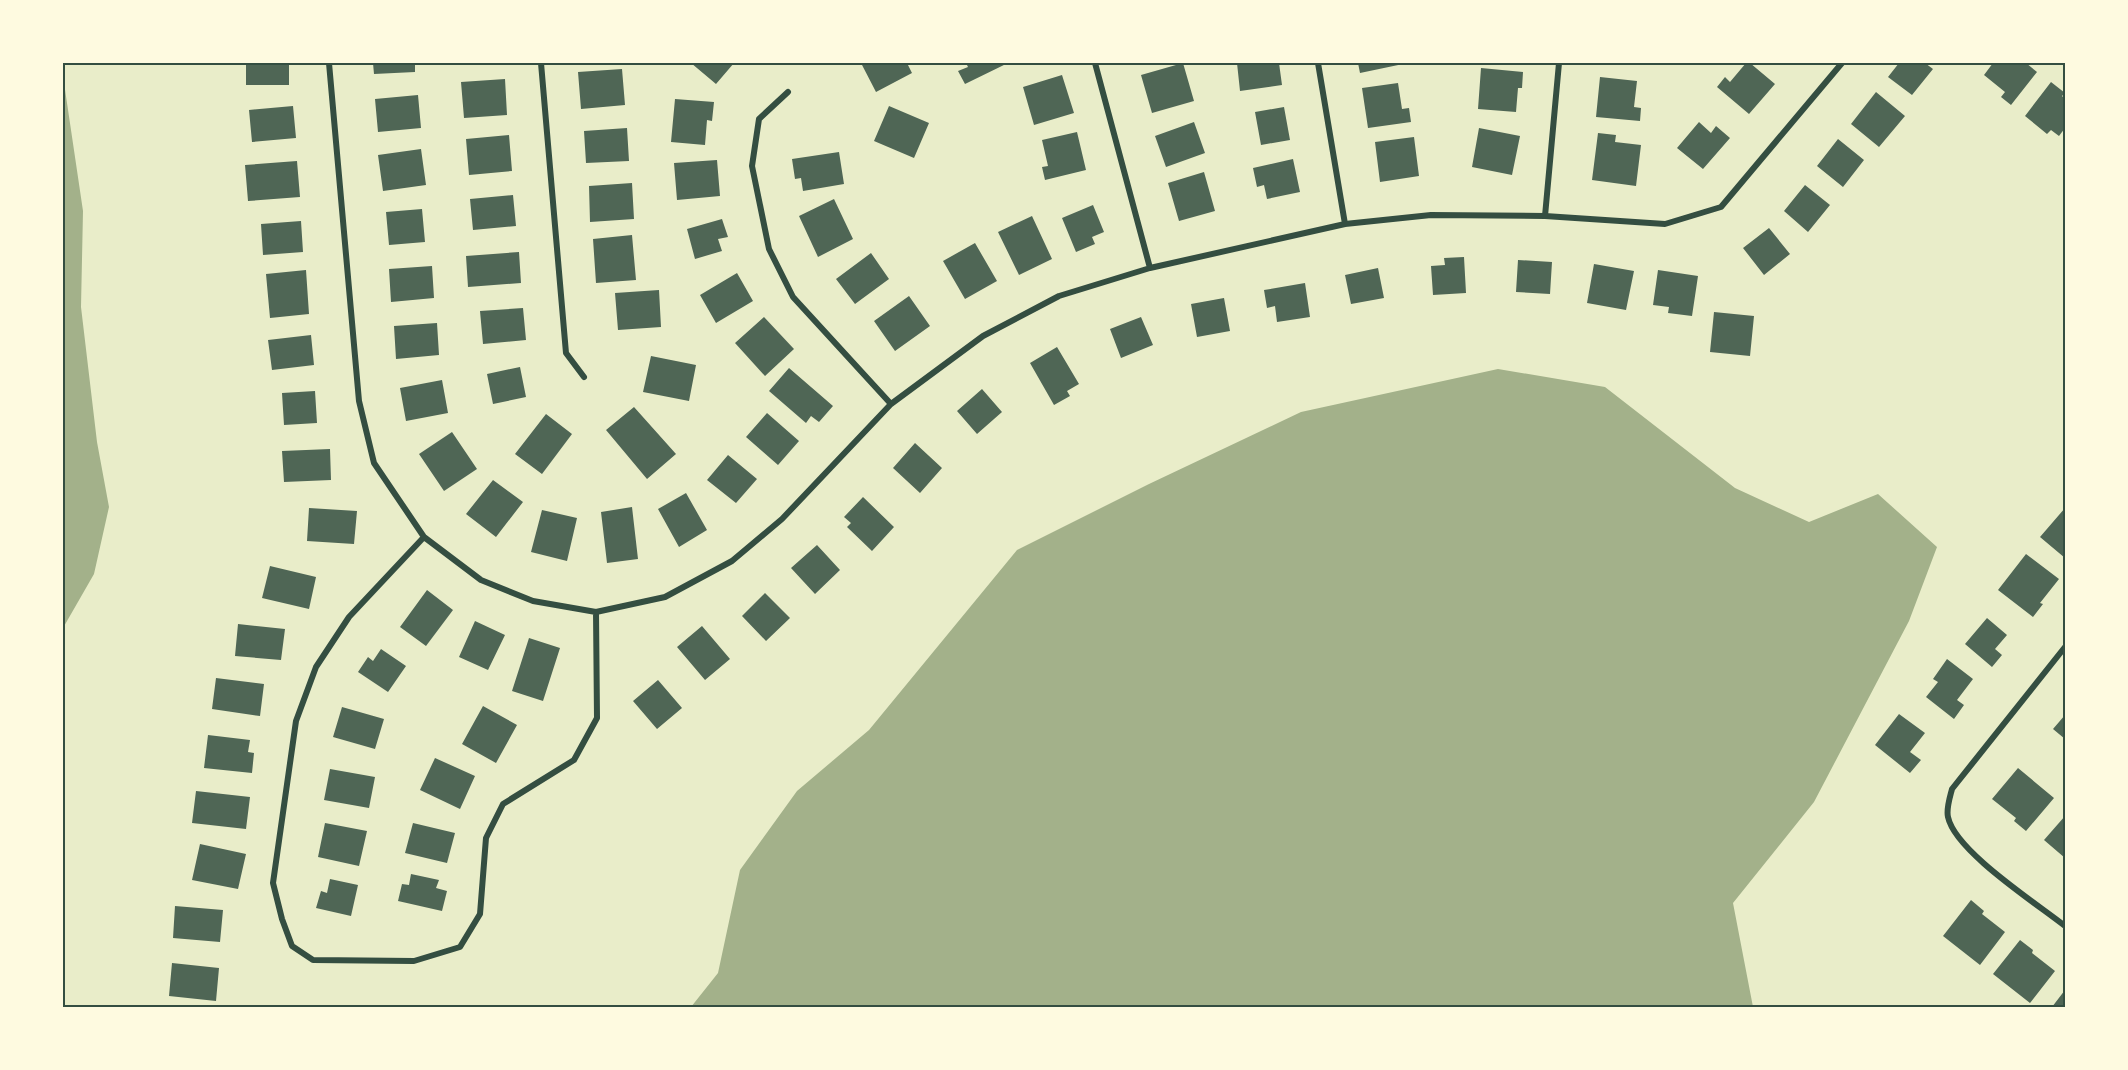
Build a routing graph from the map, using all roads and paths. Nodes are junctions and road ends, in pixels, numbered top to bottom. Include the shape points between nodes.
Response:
1 (328, 63) edge
2 (541, 63) edge
3 (1095, 63) edge
4 (1318, 63) edge
5 (1559, 63) edge
6 (1842, 63) edge
7 (788, 92) dead end
8 (1545, 216) junction
9 (1345, 224) junction
10 (1150, 268) junction
11 (584, 377) dead end
12 (891, 404) junction
13 (424, 537) junction
14 (596, 612) junction
15 (2065, 647) edge
16 (2065, 926) edge

1 - 13 street via 359,401 374,463
2 - 11 street via 566,353
3 - 10 street
4 - 9 street
5 - 8 street
6 - 8 street via 1721,207 1665,224
7 - 12 street via 759,119 752,166 769,249 793,297
8 - 9 street via 1431,215
9 - 10 street
10 - 12 street via 1059,296 983,336
12 - 14 street via 782,519 732,561 665,597
13 - 14 street via 481,580 533,601
13 - 14 street via 349,617 316,667 296,722 273,883 292,946 313,960 414,961 460,947 480,914 486,838 503,804 574,760 597,718
15 - 16 street via 1952,789 1947,815 1955,835 1970,852

